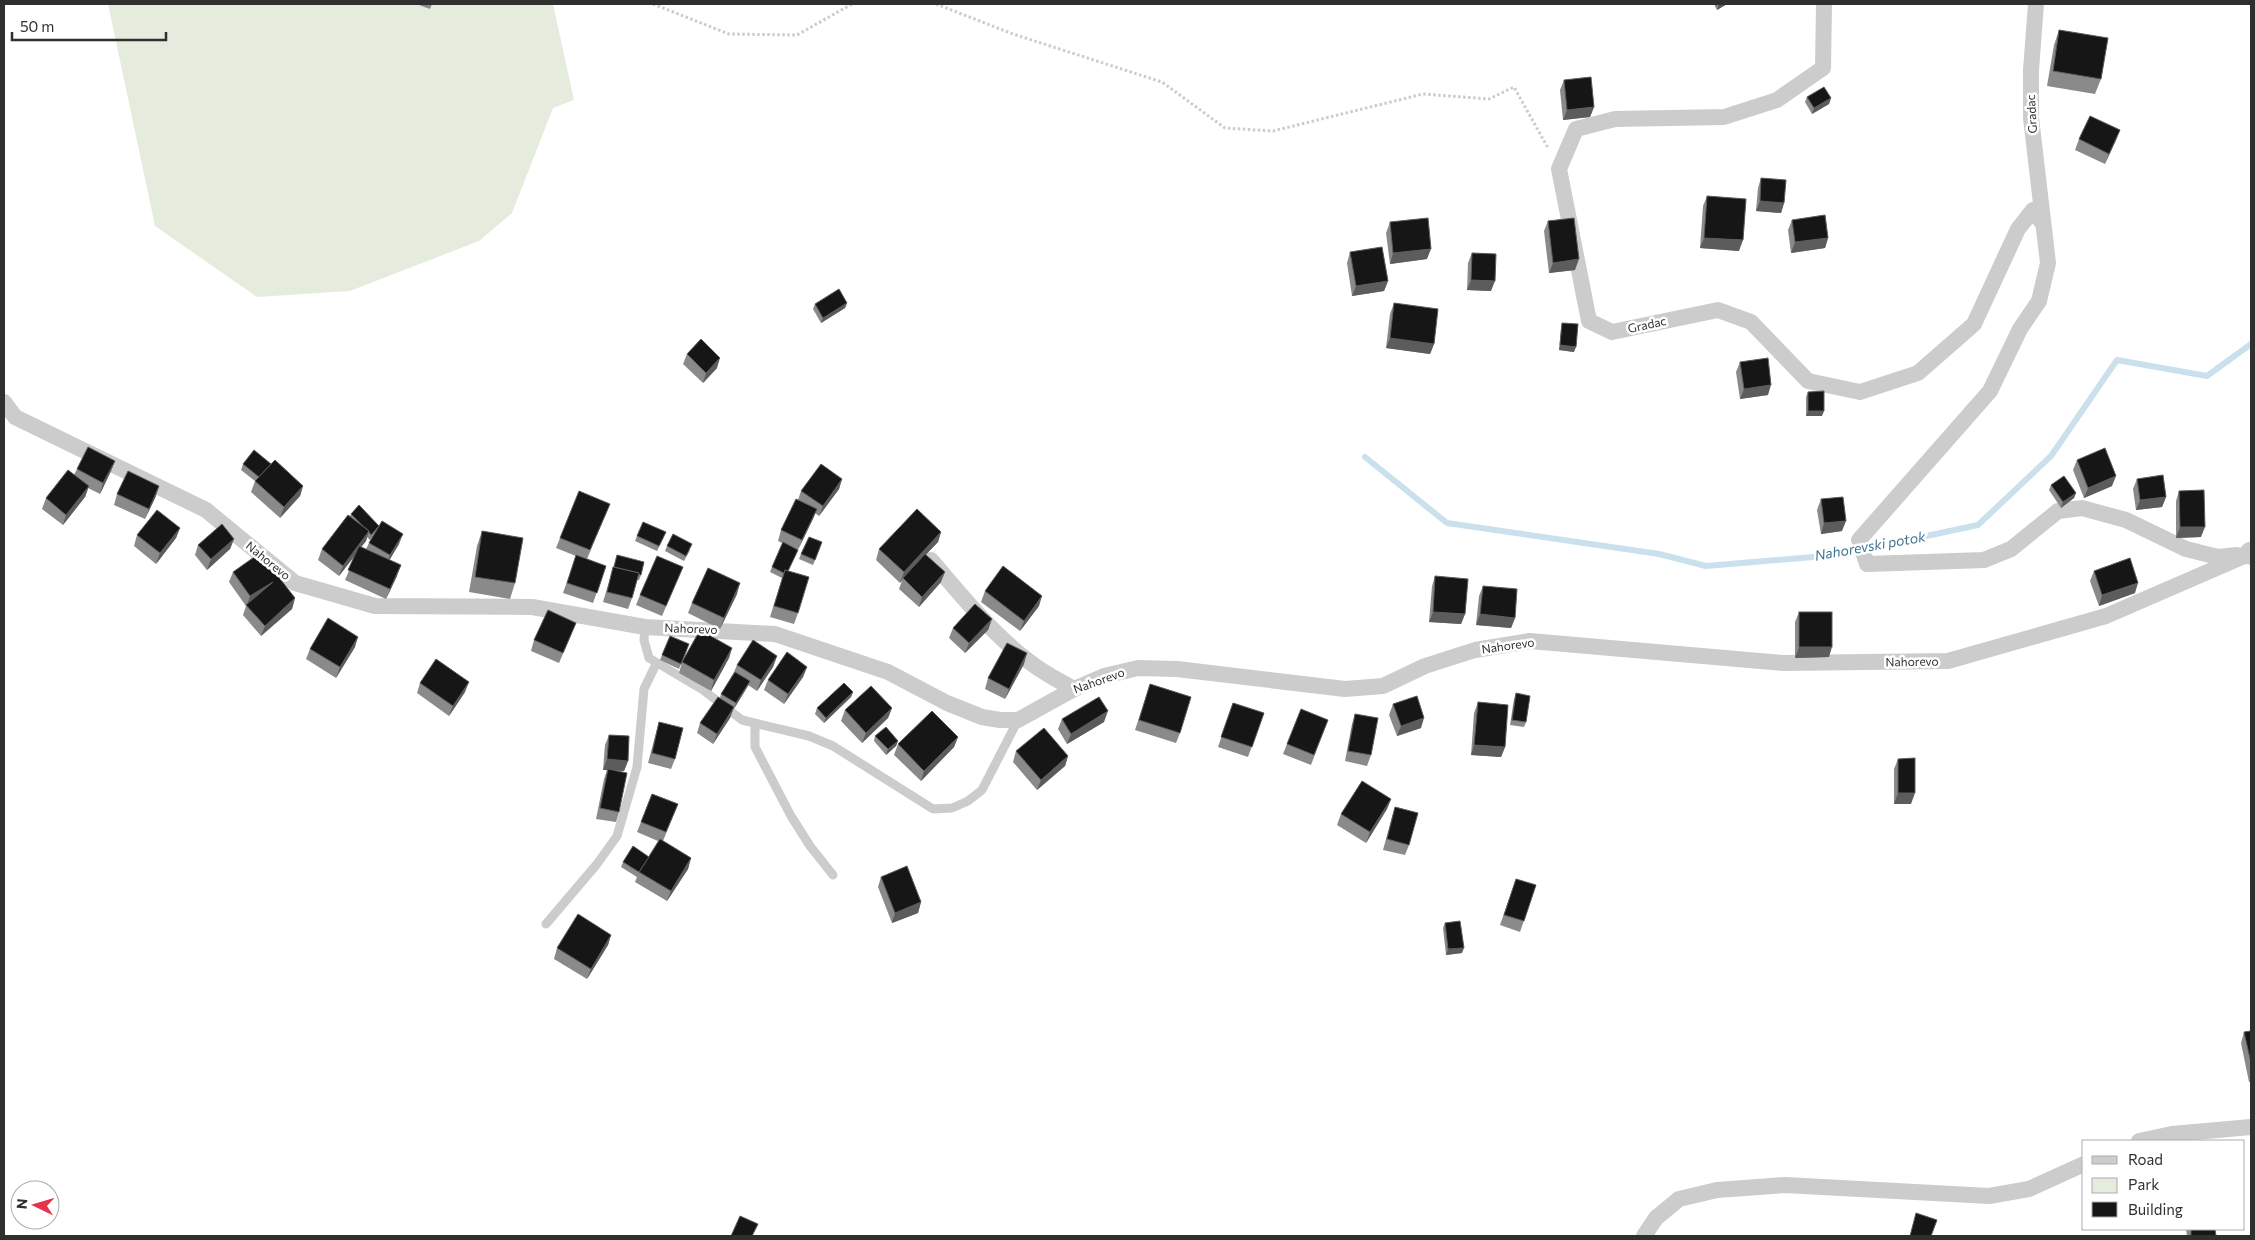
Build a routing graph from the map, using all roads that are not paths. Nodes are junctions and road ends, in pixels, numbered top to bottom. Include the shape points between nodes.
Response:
1 (1824, 4) edge
2 (2036, 4) edge
3 (2043, 224) junction
4 (4, 402) edge
5 (2251, 553) edge
6 (931, 560) edge
7 (1867, 564) joint
8 (645, 627) junction
9 (656, 664) junction
10 (1074, 689) junction
11 (1018, 720) junction
12 (755, 725) junction
13 (833, 875) dead end
14 (546, 924) dead end
15 (2251, 1127) edge
16 (2144, 1140) edge
17 (2082, 1165) edge
18 (1644, 1236) edge

1 - 3 street, Gradac via 1824,68 1777,100 1724,117 1614,119 1576,129 1559,169 1589,320 1612,332 1718,310 1751,322 1808,381 1860,392 1918,373 1974,324 2018,229 2033,210
2 - 3 street, Gradac via 2031,118
3 - 7 street, Gradac via 2048,263 2039,300 2020,329 1990,391 1859,540
4 - 8 street, Nahorevo via 15,416 206,510 295,583 375,606 532,607
5 - 7 street, Nahorevo via 2218,557 2186,549 2126,520 2082,508 2058,511 2011,550 1984,560
5 - 10 street, Nahorevo via 2106,616 1948,661 1783,663 1530,640 1475,650 1425,666 1383,686 1345,689 1177,668 1138,668 1104,676
6 - 10 street via 1011,645 1031,663
8 - 9 lane via 646,650
8 - 11 street, Nahorevo via 775,634 888,672 982,717
9 - 12 lane via 672,670 742,720
9 - 14 lane via 644,688 637,767 617,836
10 - 11 street, Nahorevo
11 - 12 lane via 982,790 952,808 933,809 833,746 809,736
12 - 13 lane via 755,747 791,816
15 - 16 street via 2172,1134
17 - 18 street via 2030,1189 1989,1196 1785,1185 1718,1190 1679,1199 1656,1218

